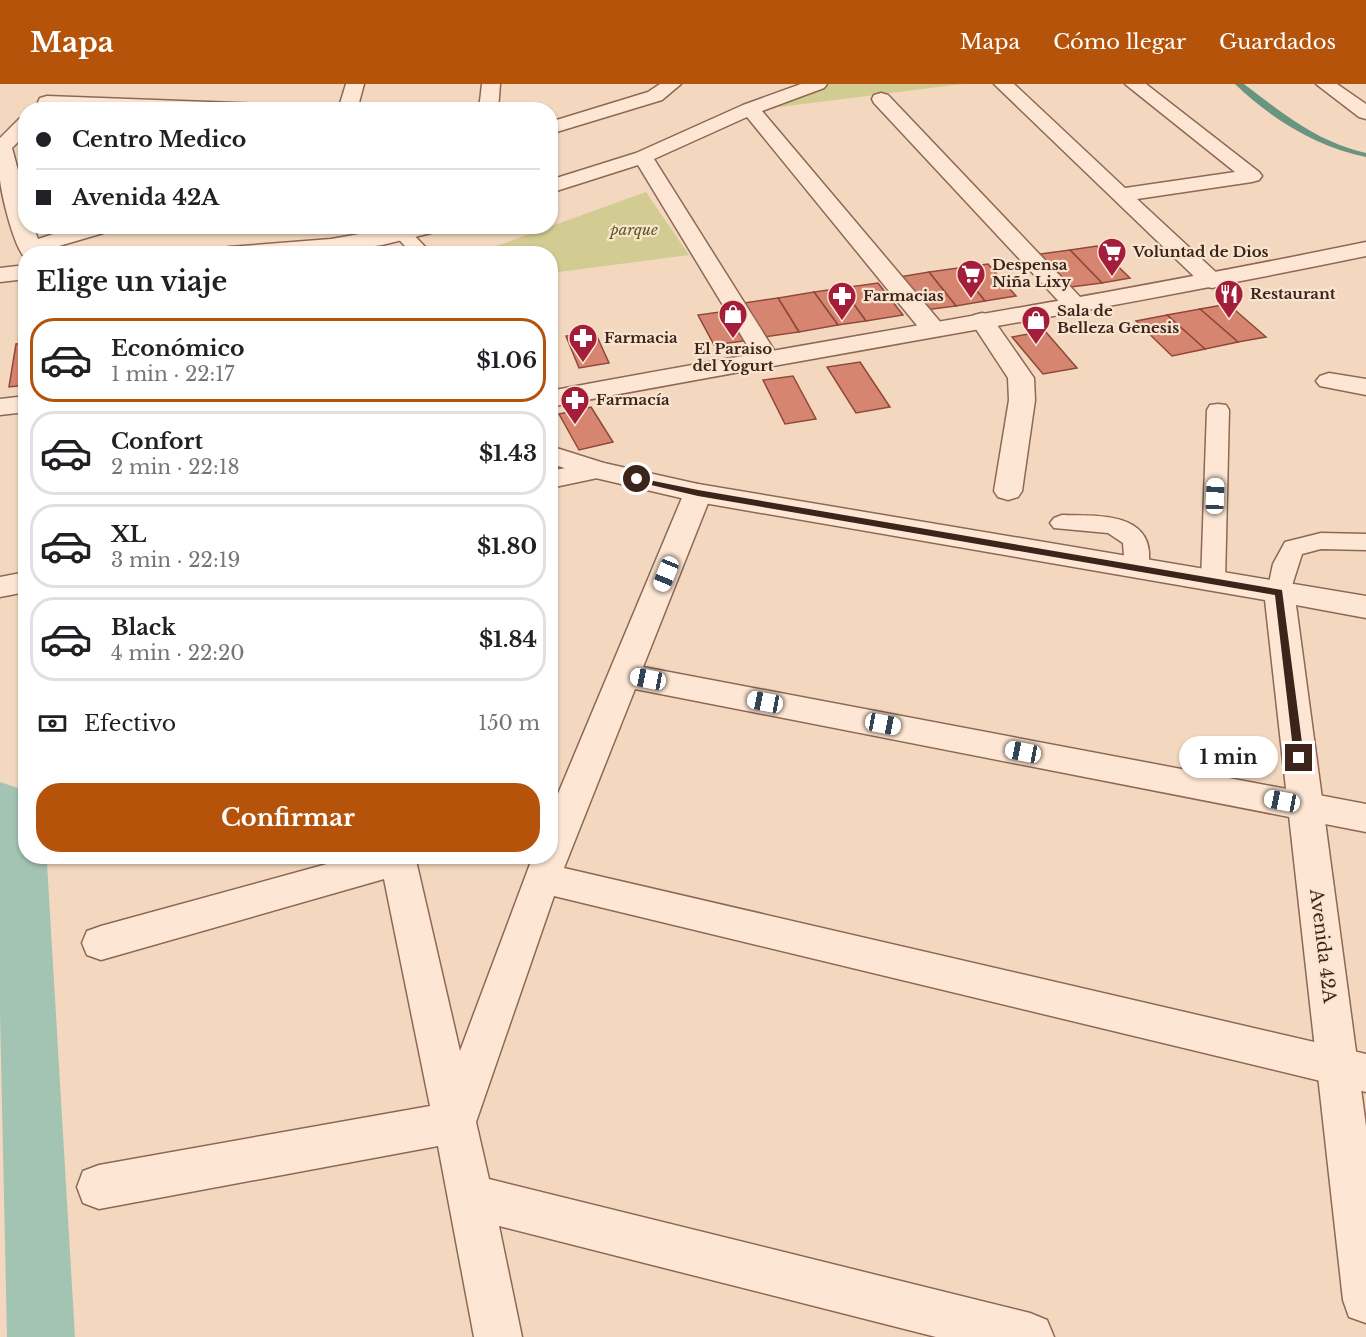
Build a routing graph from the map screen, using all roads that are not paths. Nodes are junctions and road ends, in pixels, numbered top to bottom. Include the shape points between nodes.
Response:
1 (66, 84) edge
2 (355, 84) edge
3 (491, 84) edge
4 (672, 84) edge
5 (818, 84) edge
6 (1003, 84) edge
7 (1134, 84) edge
8 (1324, 84) edge
9 (881, 99) dead end
10 (47, 102) edge
11 (349, 102) edge
12 (489, 102) edge
13 (750, 109) junction
14 (1366, 113) edge
15 (558, 127) edge
16 (18, 133) edge
17 (643, 156) junction
18 (558, 184) edge
19 (1119, 195) junction
20 (10, 216) edge
21 (18, 229) edge
22 (79, 234) edge
23 (263, 234) edge
24 (407, 234) edge
25 (404, 235) junction
26 (45, 246) edge
27 (242, 246) edge
28 (321, 246) edge
29 (415, 246) edge
30 (1366, 249) edge
31 (18, 273) edge
32 (0, 274) edge
33 (1212, 281) junction
34 (1074, 304) junction
35 (982, 320) junction
36 (933, 329) junction
37 (767, 358) junction
38 (1329, 381) dead end
39 (1366, 387) edge
40 (558, 397) edge
41 (18, 405) edge
42 (0, 407) edge
43 (1218, 410) dead end
44 (558, 457) edge
45 (597, 470) junction
46 (558, 478) edge
47 (1008, 491) dead end
48 (698, 493) junction
49 (1062, 523) dead end
50 (1366, 543) edge
51 (1137, 569) junction
52 (1213, 582) junction
53 (18, 584) edge
54 (0, 587) edge
55 (1279, 592) junction
56 (1366, 607) edge
57 (624, 675) junction
58 (1305, 806) junction
59 (1366, 818) edge
60 (558, 838) edge
61 (377, 864) edge
62 (399, 864) edge
63 (548, 864) edge
64 (542, 878) junction
65 (101, 943) dead end
66 (1352, 1070) edge
67 (455, 1122) junction
68 (99, 1187) dead end
69 (471, 1197) junction
70 (1366, 1300) edge
71 (498, 1337) edge
72 (1030, 1337) edge

1 - 10 street
2 - 11 street
3 - 12 street
4 - 15 street via 656,96
5 - 13 street
6 - 19 street
7 - 19 street via 1252,176
8 - 14 street
9 - 34 street
13 - 17 street
13 - 36 street
16 - 20 street via 2,147
17 - 18 street
17 - 37 street
19 - 33 street
20 - 21 street
22 - 26 street
23 - 27 street
24 - 25 street
25 - 28 street
25 - 29 lane
30 - 33 street
31 - 32 street
33 - 34 street
34 - 35 street
35 - 36 street
35 - 47 street via 1022,378
36 - 37 street
37 - 40 street
38 - 39 street
41 - 42 street
43 - 52 lane
44 - 45 street
45 - 46 street
45 - 48 street
48 - 51 street
48 - 57 street
49 - 51 lane via 1124,529 1135,542
50 - 55 lane via 1321,541 1293,548
51 - 52 street
52 - 55 street
53 - 54 street
55 - 56 street
55 - 58 street, Avenida 42A
57 - 58 street
57 - 60 street
58 - 59 street
58 - 66 street, Avenida 42A
61 - 65 street
62 - 67 street
63 - 64 street
64 - 66 street
64 - 67 street
66 - 70 street, Avenida 42A
67 - 68 street
67 - 69 street
69 - 71 street
69 - 72 street

